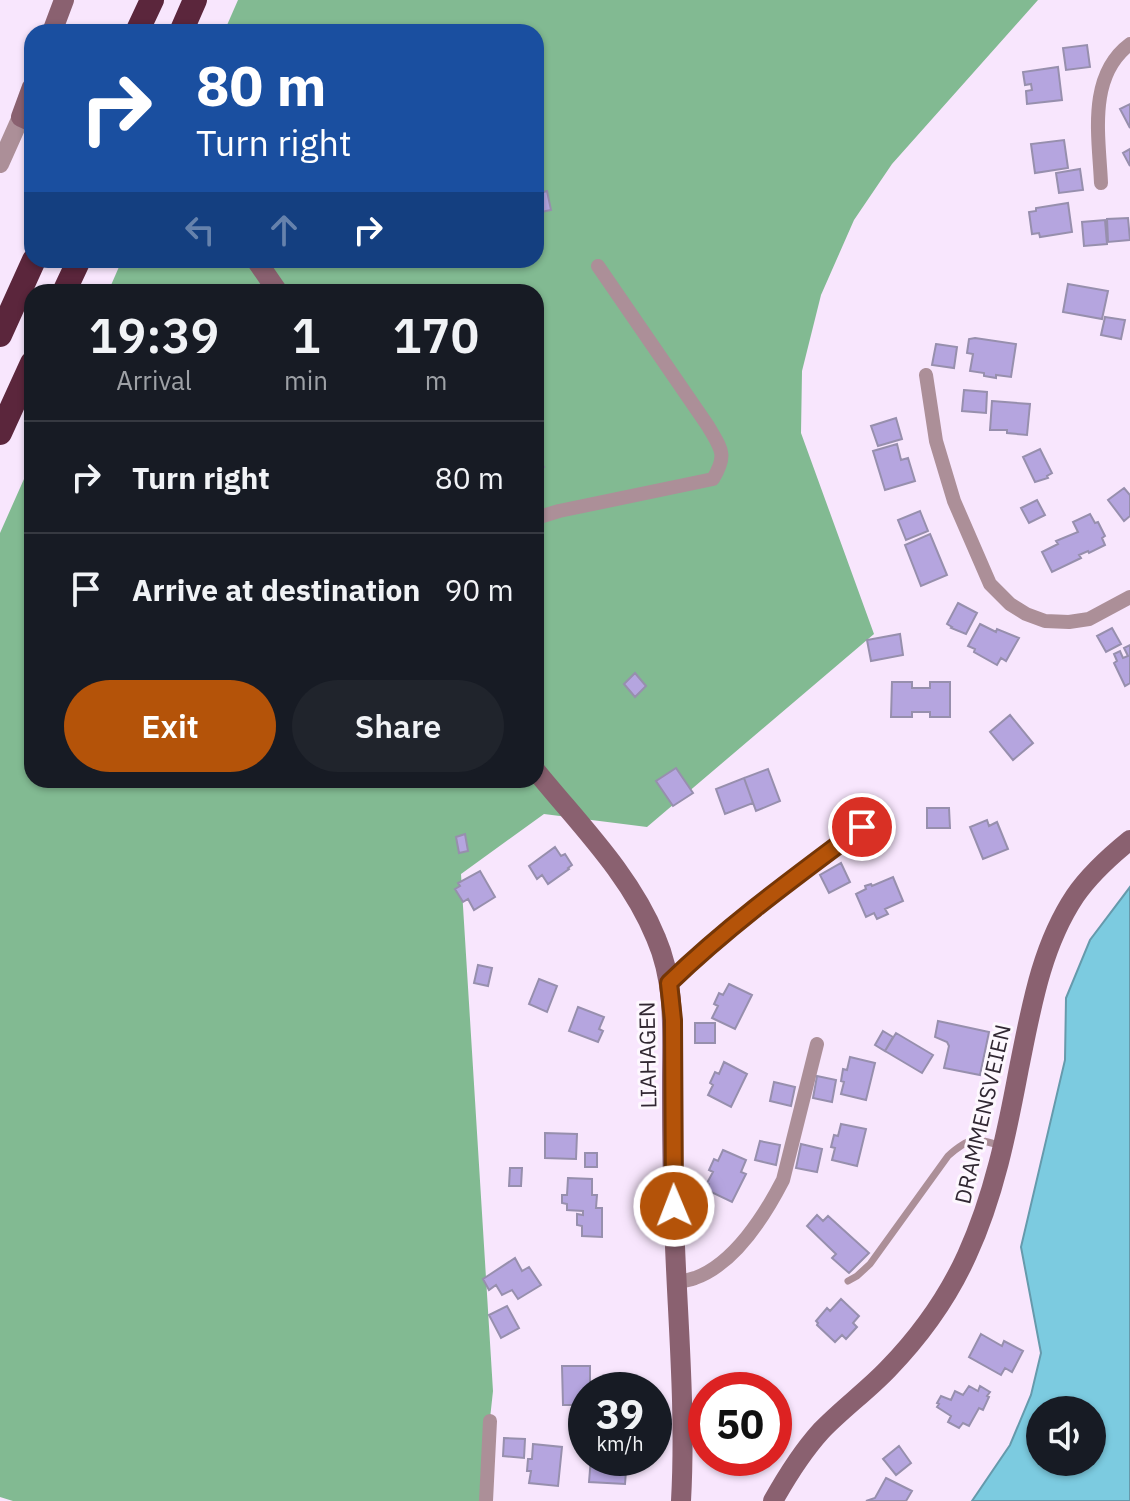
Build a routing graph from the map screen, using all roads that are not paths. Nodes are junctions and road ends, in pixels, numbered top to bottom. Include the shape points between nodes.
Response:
1 (64, 0) edge
2 (152, 0) edge
3 (195, 0) edge
4 (55, 24) edge
5 (141, 24) edge
6 (184, 24) edge
7 (1130, 44) edge
8 (24, 123) edge
9 (0, 164) edge
10 (1101, 183) dead end
11 (598, 266) dead end
12 (30, 268) edge
13 (0, 335) edge
14 (926, 375) dead end
15 (24, 380) edge
16 (0, 433) edge
17 (544, 516) edge
18 (1130, 597) edge
19 (544, 781) edge
20 (862, 827) dead end
21 (1130, 840) edge
22 (669, 983) junction
23 (817, 1044) dead end
24 (1003, 1147) junction
25 (848, 1281) dead end
26 (677, 1283) junction
27 (490, 1421) dead end
28 (486, 1501) edge
29 (681, 1501) edge
30 (773, 1501) edge

1 - 4 main road
2 - 5 highway
3 - 6 highway
7 - 10 street via 1105,76 1097,108
8 - 9 street
11 - 17 street via 708,426 722,450 721,467 713,479
12 - 13 highway
14 - 18 street via 936,441 954,501 990,584 1018,609 1045,621 1089,619
15 - 16 highway
19 - 22 main road, LIAHAGEN via 632,889 656,937
20 - 22 lane via 738,921
21 - 24 main road, DRAMMENSVEIEN via 1088,878 1049,946
22 - 26 main road, LIAHAGEN
23 - 26 street via 775,1196 722,1261 695,1279
24 - 25 lane via 975,1139 962,1143 870,1264
24 - 30 main road, DRAMMENSVEIEN via 981,1224 949,1290 918,1336 821,1432
26 - 29 main road, LIAHAGEN
27 - 28 street

